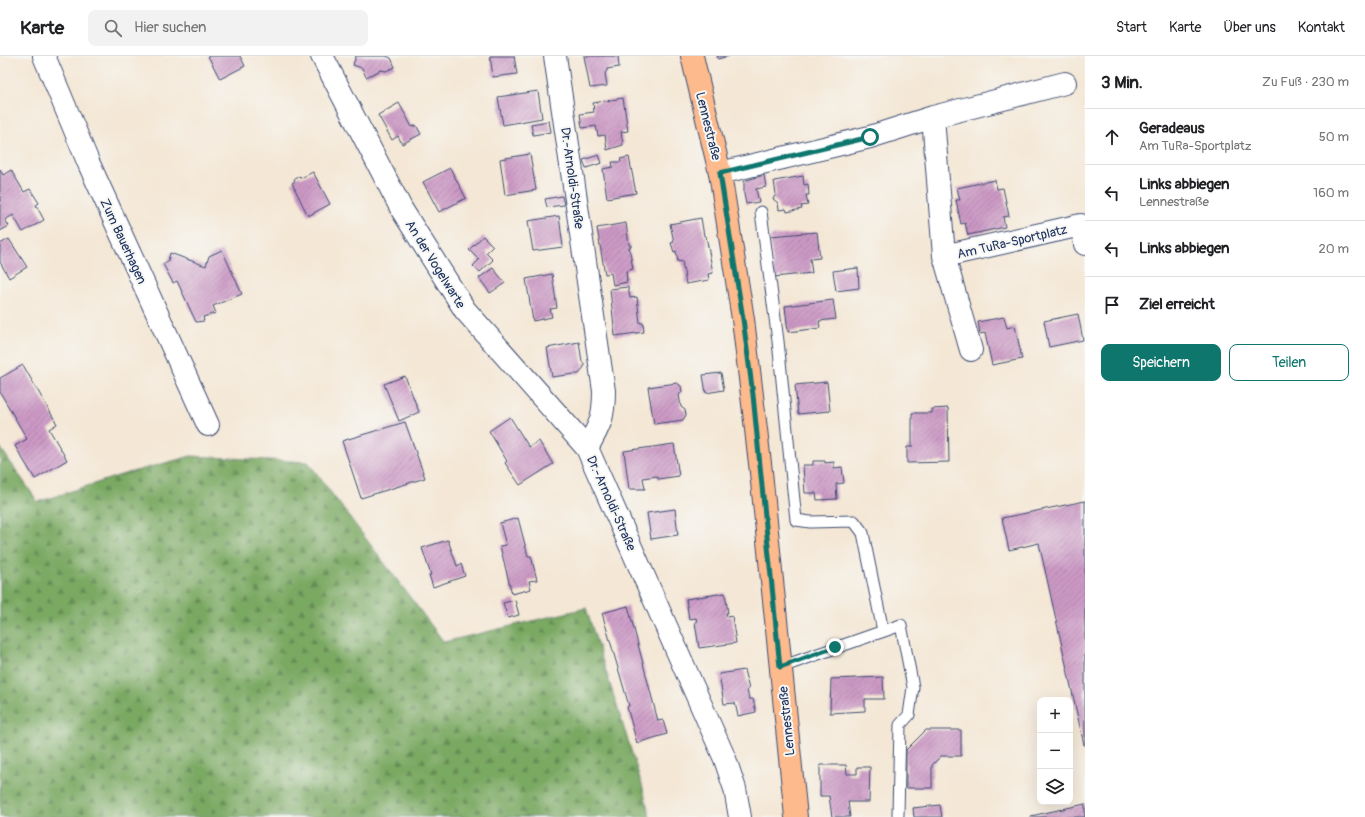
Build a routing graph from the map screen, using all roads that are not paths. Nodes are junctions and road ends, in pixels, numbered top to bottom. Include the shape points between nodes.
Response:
1 (44, 56) edge
2 (322, 56) edge
3 (555, 56) edge
4 (692, 56) edge
5 (1065, 83) dead end
6 (933, 118) junction
7 (720, 173) junction
8 (760, 212) dead end
9 (1084, 231) edge
10 (944, 256) junction
11 (971, 350) dead end
12 (208, 426) dead end
13 (587, 448) junction
14 (883, 631) junction
15 (780, 667) junction
16 (898, 815) dead end
17 (740, 817) edge
18 (796, 817) edge

1 - 12 street, Zum Bauerhagen via 89,164
2 - 13 street, An der Vogelwarte via 402,210 465,310
3 - 13 street, Dr.-Arnoldi-Straße via 604,391 604,409 600,424
4 - 7 main road, Lennestraße
5 - 6 street
6 - 7 street via 870,137
6 - 10 street, Am TuRa-Sportplatz
7 - 15 main road, Lennestraße via 753,395
8 - 14 lane via 778,341 796,520 854,521 863,533
9 - 10 street, Am TuRa-Sportplatz
10 - 11 street, Am TuRa-Sportplatz
13 - 17 street, Dr.-Arnoldi-Straße via 725,759 735,789
14 - 15 lane
14 - 16 lane via 901,625 913,687 909,715 900,725
15 - 18 main road, Lennestraße

